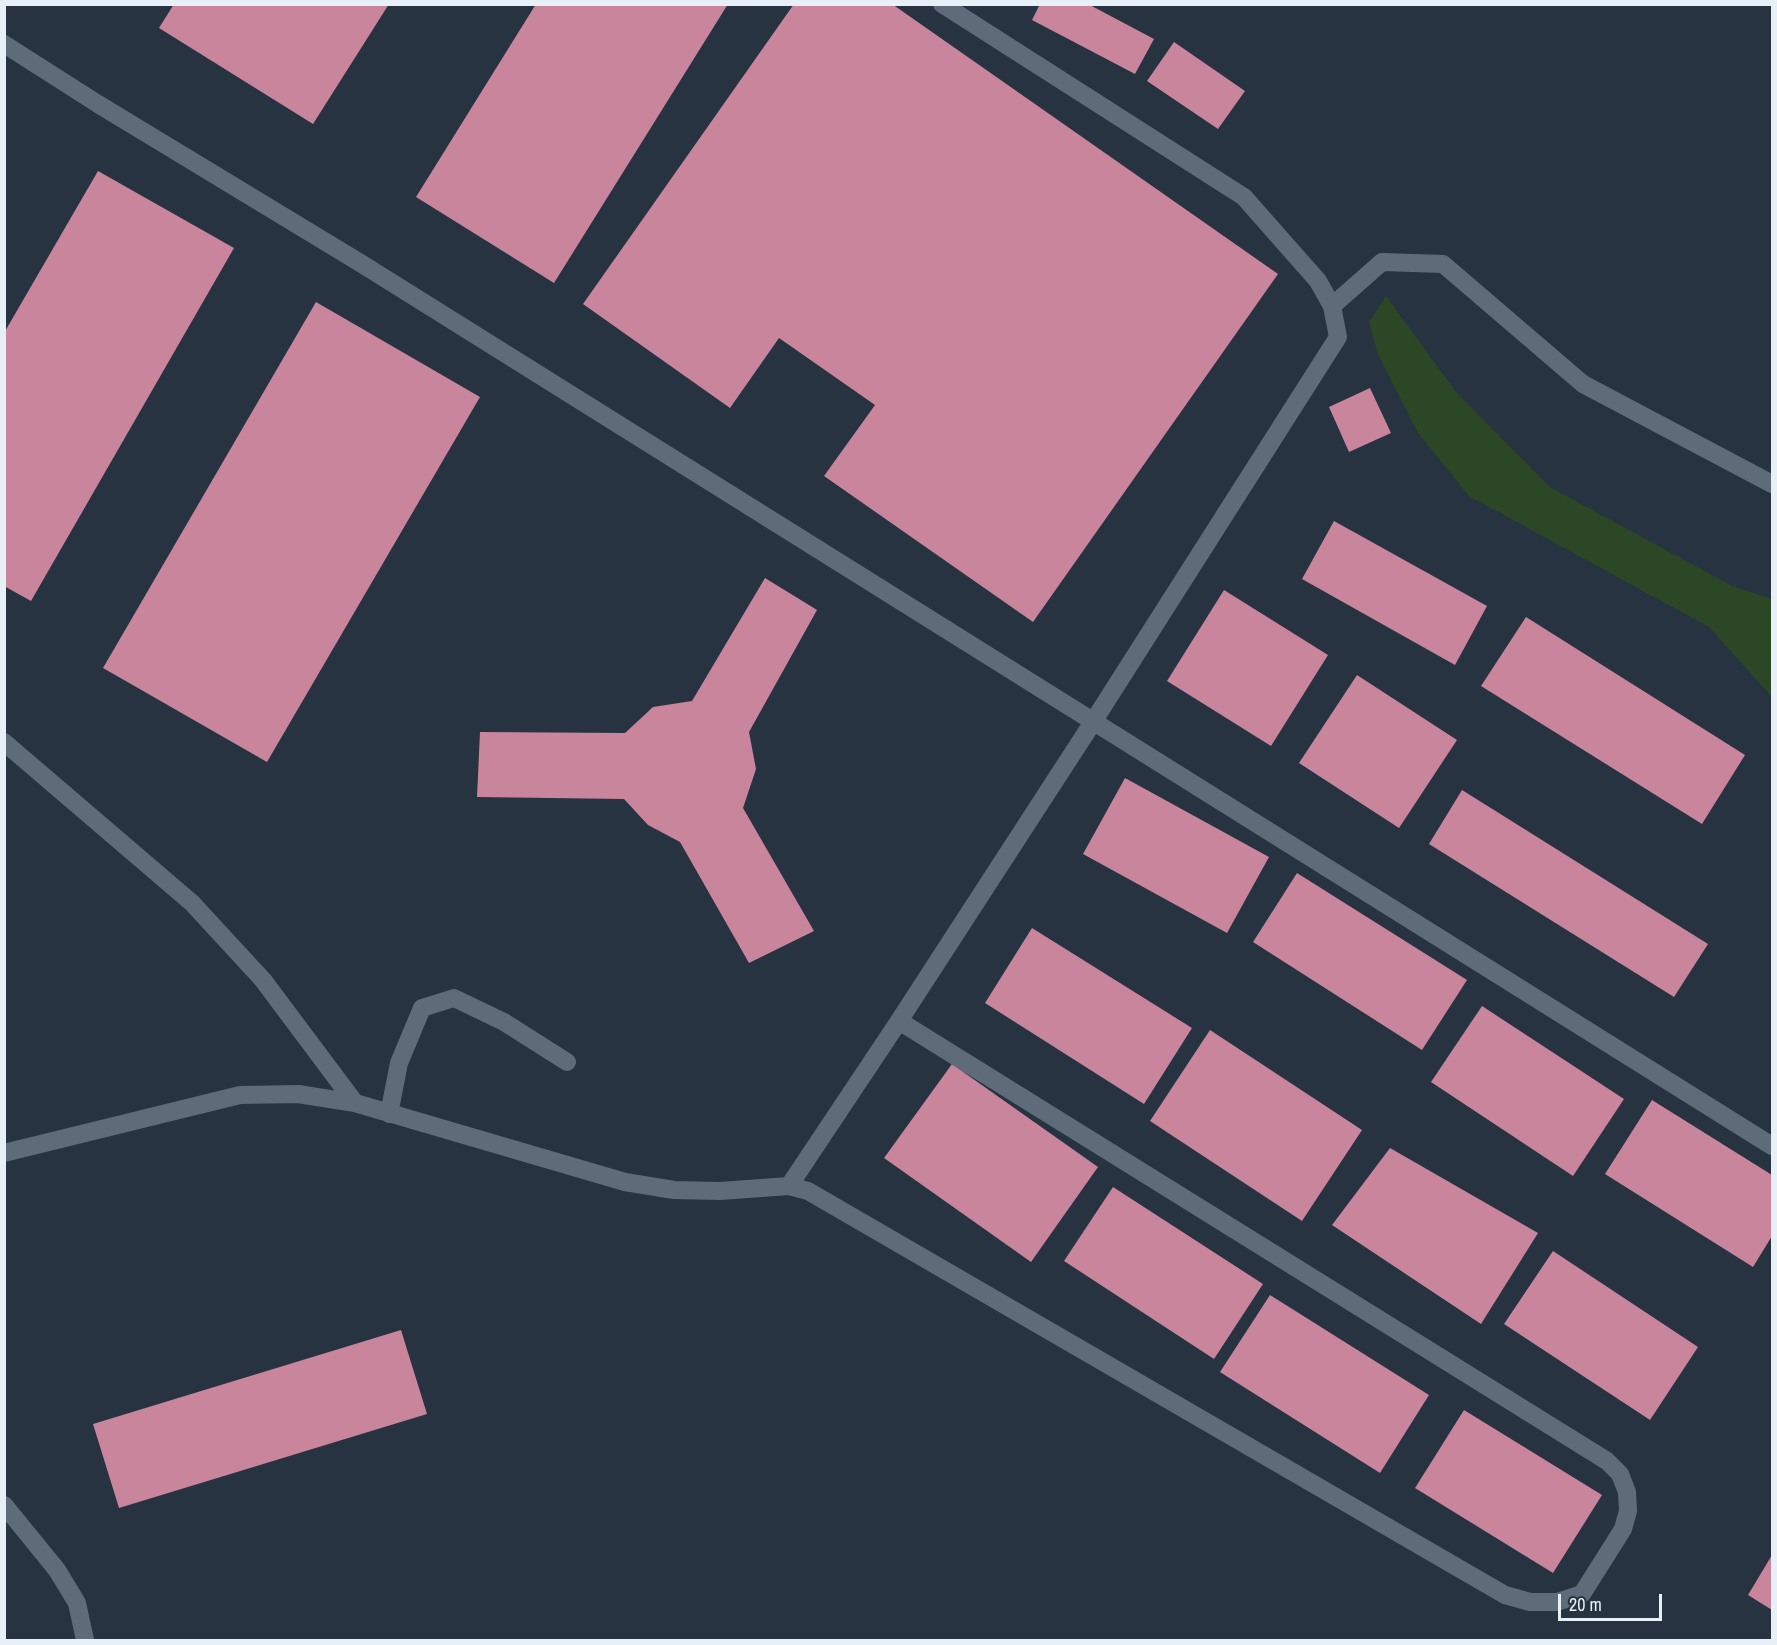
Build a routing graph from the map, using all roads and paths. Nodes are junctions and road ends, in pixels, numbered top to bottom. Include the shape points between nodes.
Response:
1 (942, 4) edge
2 (4, 44) edge
3 (1332, 306) junction
4 (1773, 484) edge
5 (1093, 722) junction
6 (4, 742) edge
7 (899, 1021) junction
8 (567, 1062) dead end
9 (355, 1103) junction
10 (389, 1114) junction
11 (1773, 1146) edge
12 (4, 1153) edge
13 (789, 1186) junction
14 (4, 1505) edge
15 (85, 1641) edge

1 - 3 lane via 1244,197 1318,281
2 - 5 lane
3 - 4 lane via 1382,262 1443,264 1583,384
3 - 5 lane via 1338,337
5 - 7 lane
5 - 11 lane
6 - 9 lane via 192,903 263,980
7 - 13 lane
7 - 13 lane via 1607,1461 1620,1474 1627,1492 1628,1511 1623,1529 1582,1594 1557,1602 1530,1602 1505,1595 816,1196
8 - 10 lane via 504,1022 454,998 422,1008 399,1063
9 - 10 lane
9 - 12 lane via 298,1094 240,1095
10 - 13 lane via 625,1182 674,1190
14 - 15 lane via 57,1570 77,1603

